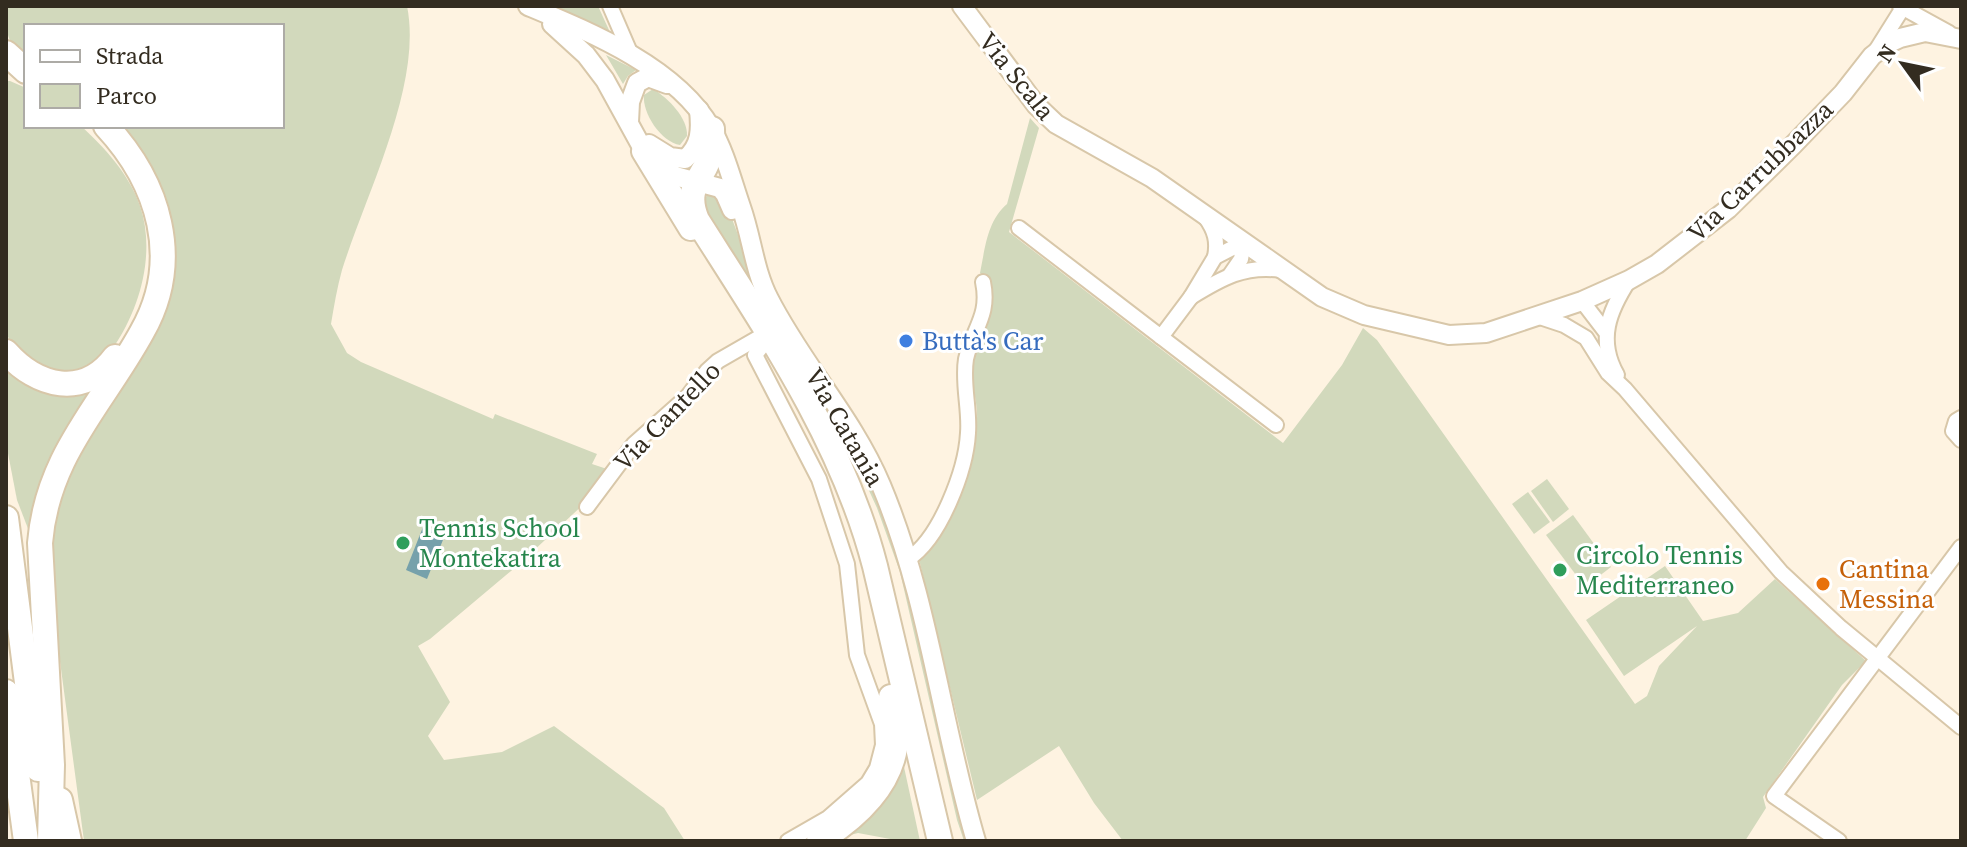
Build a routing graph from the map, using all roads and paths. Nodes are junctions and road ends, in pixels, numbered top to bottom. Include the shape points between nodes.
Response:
1 (526, 6) edge
2 (610, 6) edge
3 (962, 6) edge
4 (1902, 7) edge
5 (1918, 18) edge
6 (1958, 38) edge
7 (6, 53) edge
8 (1872, 56) junction
9 (632, 57) junction
10 (24, 69) edge
11 (701, 114) junction
12 (97, 128) edge
13 (108, 128) edge
14 (636, 136) junction
15 (1078, 139) joint
16 (695, 181) junction
17 (1204, 214) junction
18 (1019, 228) dead end
19 (1244, 242) junction
20 (1215, 257) junction
21 (755, 264) junction
22 (1281, 270) junction
23 (1230, 275) junction
24 (1629, 280) junction
25 (983, 282) dead end
26 (1191, 297) junction
27 (1582, 301) junction
28 (1537, 316) junction
29 (1605, 331) junction
30 (1161, 337) junction
31 (1586, 338) junction
32 (760, 341) junction
33 (6, 352) edge
34 (784, 361) junction
35 (1625, 389) junction
36 (1961, 418) edge
37 (1276, 425) dead end
38 (1961, 440) edge
39 (587, 507) dead end
40 (6, 518) edge
41 (1961, 547) edge
42 (908, 559) junction
43 (883, 627) junction
44 (1877, 659) junction
45 (6, 692) edge
46 (1961, 727) edge
47 (28, 772) edge
48 (9, 841) edge
49 (26, 841) edge
50 (49, 841) edge
51 (69, 841) edge
52 (788, 841) edge
53 (819, 841) edge
54 (930, 841) edge
55 (940, 841) edge
56 (955, 841) edge
57 (976, 841) edge
58 (1839, 841) edge

1 - 9 main road, Via Catania
1 - 14 main road via 586,55
2 - 9 street
3 - 15 main road, Via Scala via 1036,105
4 - 5 street via 1910,28
4 - 8 street
5 - 6 main road, Via Carrubbazza via 1937,32
5 - 8 main road, Via Carrubbazza
7 - 10 highway
8 - 24 main road, Via Carrubbazza via 1728,209 1674,253
9 - 11 main road, Via Catania via 672,82
11 - 14 main road via 698,141 685,159 670,157
11 - 14 main road via 661,81 641,79 633,88
11 - 16 highway via 712,149
11 - 21 main road, Via Catania via 744,217
12 - 33 highway via 134,175 148,208 153,268 143,313 111,363 81,383 38,377
13 - 47 highway via 153,198 161,232 161,269 146,325 74,437 44,509
14 - 16 main road via 675,176
14 - 32 highway
15 - 17 main road, Via Carrubbazza via 1152,178
16 - 21 main road via 725,194
16 - 34 highway via 691,198 697,220
17 - 19 main road, Via Carrubbazza
17 - 20 street via 1215,233
18 - 30 street
19 - 20 street
19 - 22 main road, Via Carrubbazza
19 - 23 street
20 - 26 street
21 - 42 main road, Via Catania via 768,298 865,452
22 - 23 street via 1254,268
22 - 28 main road, Via Carrubbazza via 1343,307 1449,335 1486,333
23 - 26 street
24 - 27 main road, Via Carrubbazza
24 - 29 street
25 - 42 street via 985,311 965,372 965,457 926,544
26 - 30 street
27 - 28 main road, Via Carrubbazza
27 - 29 street
27 - 31 street
28 - 31 street
29 - 35 street via 1611,366
30 - 37 street
31 - 35 street
32 - 39 street, Via Cantello via 707,371 688,396 634,444
32 - 43 highway via 835,471 866,554
32 - 52 street, Via Catania via 755,355 819,479 847,564 857,655 882,724 877,768 849,801
34 - 55 highway via 837,456 863,522
34 - 56 highway via 839,445 888,555
35 - 44 street via 1781,572
36 - 38 street via 1953,431
40 - 47 highway
41 - 44 street
42 - 57 main road, Via Catania
43 - 53 highway via 896,727 893,757 868,802
43 - 54 highway
44 - 46 street
44 - 58 street via 1774,796
45 - 47 highway
47 - 48 highway
47 - 49 highway
47 - 50 highway
47 - 51 highway

